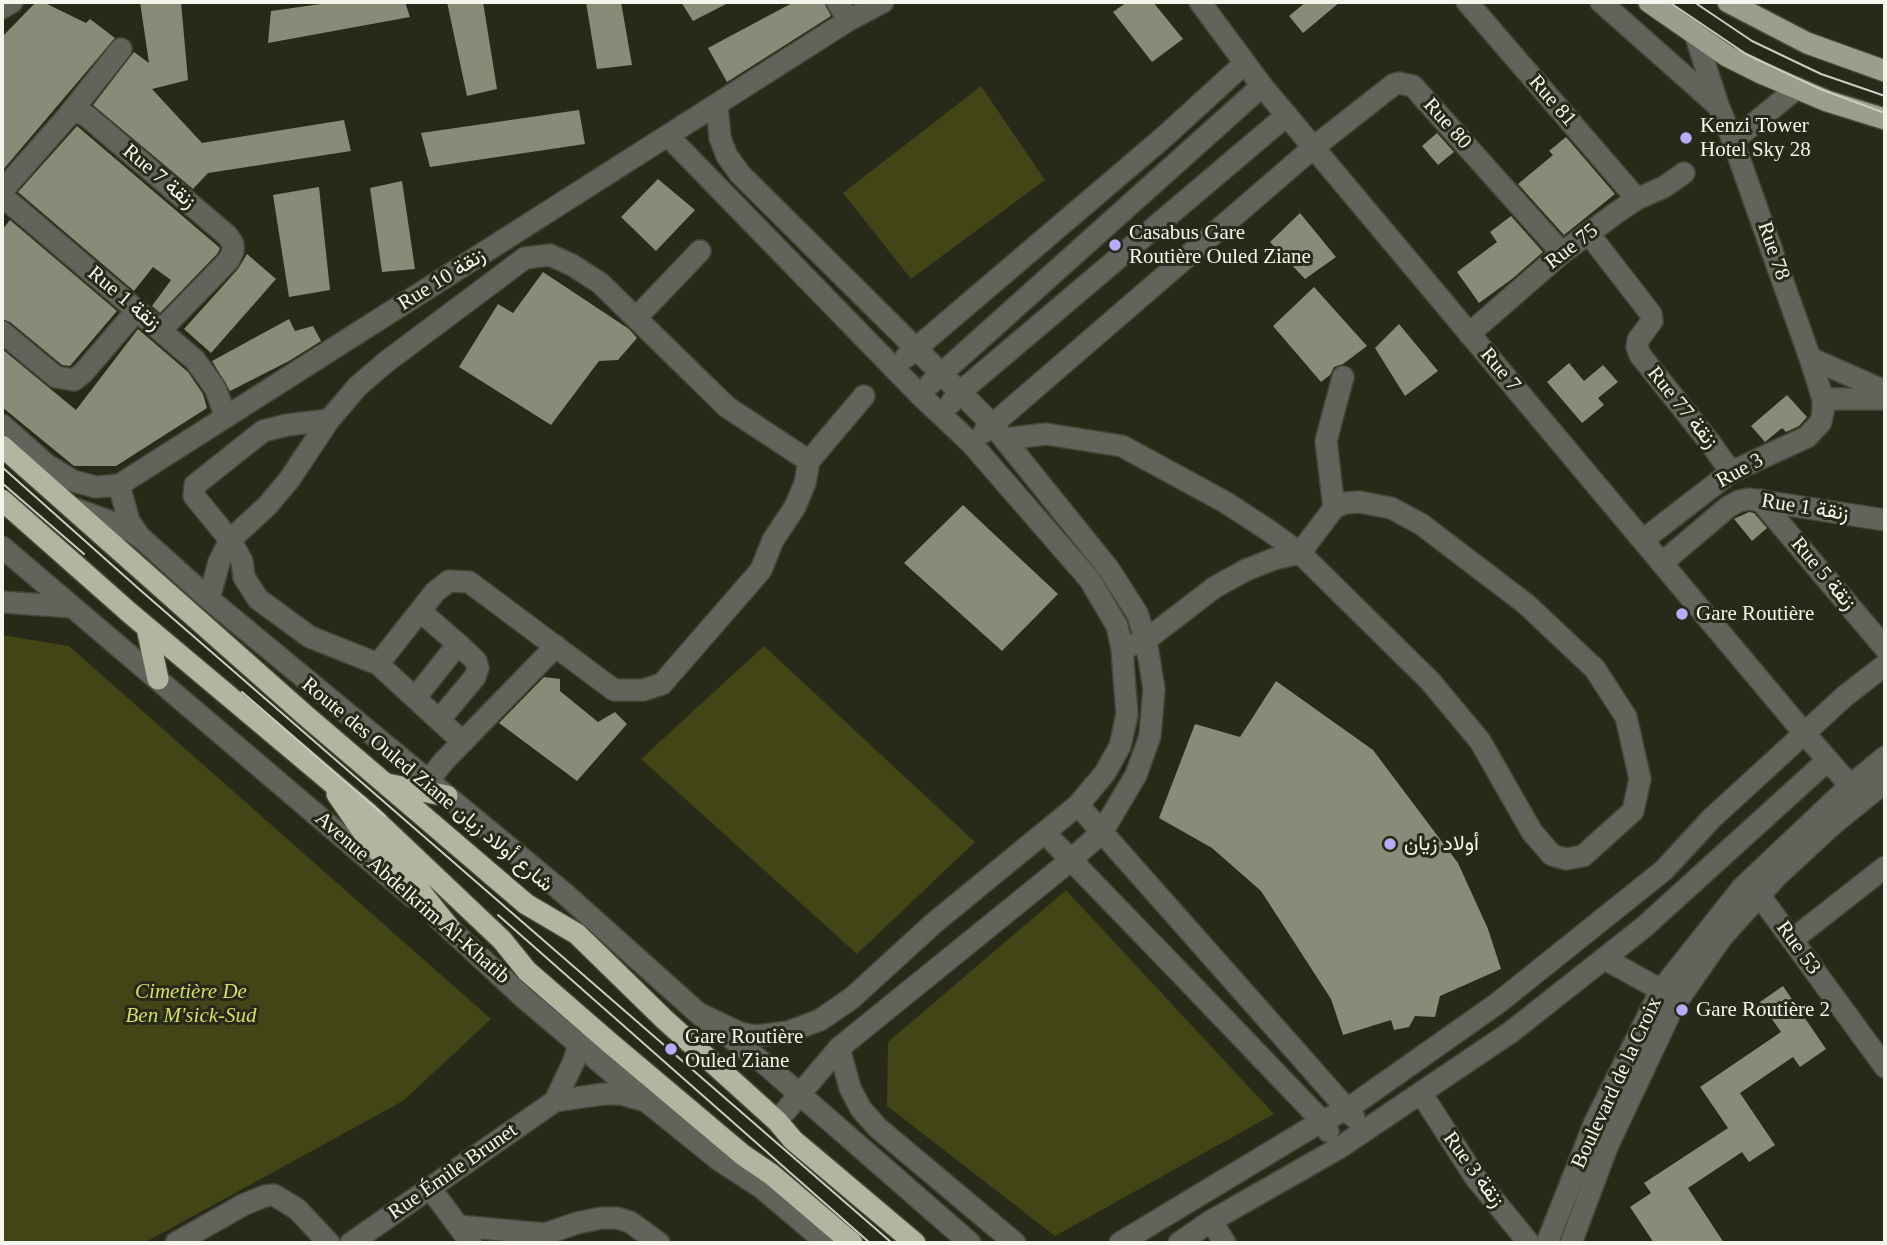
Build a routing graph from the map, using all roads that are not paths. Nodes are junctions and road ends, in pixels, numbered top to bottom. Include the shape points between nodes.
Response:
1 (12, 2) edge
2 (837, 2) edge
3 (883, 2) edge
4 (1200, 2) edge
5 (1467, 2) edge
6 (1601, 2) edge
7 (1647, 2) edge
8 (1728, 2) edge
9 (2, 8) edge
10 (849, 20) junction
11 (1628, 26) junction
12 (1695, 34) junction
13 (121, 49) dead end
14 (1245, 63) junction
15 (1885, 71) edge
16 (1262, 86) junction
17 (1797, 88) junction
18 (717, 105) junction
19 (1718, 105) junction
20 (1287, 115) junction
21 (67, 117) junction
22 (1885, 118) edge
23 (668, 136) junction
24 (1733, 141) junction
25 (1314, 147) junction
26 (1684, 173) dead end
27 (2, 193) edge
28 (1637, 200) junction
29 (1589, 234) junction
30 (700, 251) dead end
31 (1562, 253) junction
32 (137, 310) junction
33 (636, 318) junction
34 (161, 330) junction
35 (2, 332) edge
36 (1469, 334) junction
37 (915, 349) junction
38 (1810, 358) junction
39 (894, 368) junction
40 (940, 375) junction
41 (1343, 377) dead end
42 (1885, 391) edge
43 (959, 393) junction
44 (919, 394) junction
45 (864, 396) dead end
46 (1823, 399) junction
47 (1885, 399) edge
48 (941, 415) junction
49 (226, 417) junction
50 (328, 420) junction
51 (2, 425) edge
52 (998, 431) junction
53 (971, 443) junction
54 (2, 446) edge
55 (809, 461) junction
56 (1731, 472) junction
57 (119, 485) junction
58 (2, 500) edge
59 (1760, 500) junction
60 (66, 504) junction
61 (1334, 508) junction
62 (1885, 520) edge
63 (139, 536) junction
64 (230, 540) junction
65 (1643, 540) junction
66 (2, 547) edge
67 (1300, 553) junction
68 (1662, 563) junction
69 (209, 599) junction
70 (2, 602) edge
71 (72, 607) junction
72 (420, 611) junction
73 (148, 628) junction
74 (1146, 640) junction
75 (458, 644) junction
76 (556, 646) junction
77 (1885, 648) edge
78 (1122, 649) junction
79 (378, 664) junction
80 (1885, 665) edge
81 (158, 679) junction
82 (415, 698) junction
83 (439, 720) junction
84 (1805, 734) junction
85 (463, 742) junction
86 (1885, 758) edge
87 (1828, 760) junction
88 (327, 777) junction
89 (429, 780) junction
90 (1885, 782) edge
91 (386, 784) junction
92 (1857, 792) junction
93 (447, 796) junction
94 (1078, 805) junction
95 (1102, 832) junction
96 (1045, 833) junction
97 (1071, 860) junction
98 (1885, 867) edge
99 (1760, 896) junction
100 (452, 930) junction
101 (1792, 940) junction
102 (1605, 959) junction
103 (1661, 990) junction
104 (698, 1013) junction
105 (579, 1043) junction
106 (839, 1048) junction
107 (1885, 1067) edge
108 (1421, 1093) junction
109 (798, 1094) junction
110 (555, 1101) junction
111 (646, 1101) junction
112 (1346, 1110) junction
113 (777, 1121) junction
114 (1322, 1121) junction
115 (1366, 1128) junction
116 (1339, 1148) junction
117 (743, 1155) junction
118 (719, 1160) junction
119 (430, 1188) junction
120 (1210, 1221) junction
121 (465, 1234) edge
122 (541, 1239) edge
123 (176, 1243) edge
124 (329, 1243) edge
125 (351, 1243) edge
126 (659, 1243) edge
127 (827, 1243) edge
128 (852, 1243) edge
129 (915, 1243) edge
130 (970, 1243) edge
131 (1015, 1243) edge
132 (1119, 1243) edge
133 (1179, 1243) edge
134 (1225, 1243) edge
135 (1529, 1243) edge
136 (1547, 1243) edge
137 (1570, 1243) edge

1 - 9 street
2 - 10 street
3 - 10 street, Rue 10 زنقة
4 - 14 street, Rue 7
5 - 28 street, Rue 81
6 - 11 street, Rue 78
7 - 11 street
7 - 12 main road
8 - 15 main road via 1807,43
10 - 18 street, Rue 10 زنقة
11 - 19 street, Rue 78
12 - 17 main road via 1727,56
12 - 19 street, Rue 78
13 - 21 street
14 - 16 street, Rue 7
14 - 37 street
16 - 20 street, Rue 7
16 - 40 street
17 - 22 main road
17 - 24 street
18 - 23 street, Rue 10 زنقة
18 - 37 street via 720,138 740,174
19 - 24 street, Rue 78
20 - 25 street, Rue 7
20 - 43 street
21 - 27 street
21 - 34 street, Rue 7 زنقة via 74,112 88,117 233,244 229,260
23 - 39 street
23 - 49 street, Rue 10 زنقة
24 - 38 street, Rue 78
25 - 31 street, Rue 80 via 1393,85 1406,82
25 - 36 street, Rue 7
25 - 52 street
26 - 28 street, Rue 75
27 - 32 street, Rue 1 زنقة
28 - 29 street, Rue 75
29 - 31 street, Rue 75
29 - 56 street, Rue 77 زنقة via 1651,314 1637,347 1640,355
30 - 33 street
31 - 36 street, Rue 75
32 - 34 street, Rue 1 زنقة
32 - 35 street via 74,380 56,377
33 - 50 street via 600,283 572,265 550,256 525,258 386,362
33 - 55 street via 727,407
34 - 49 street, Rue 1 زنقة via 205,372
36 - 65 street, Rue 7
37 - 39 street
37 - 40 street
38 - 42 street
38 - 46 street, Rue 78
39 - 44 street
40 - 43 street
40 - 44 street
41 - 61 street via 1326,441
43 - 48 street
43 - 52 street
44 - 48 street
45 - 55 street
46 - 47 street
46 - 56 street, Rue 3 via 1821,422 1807,437
48 - 53 street
49 - 57 street, Rue 10 زنقة
50 - 64 street via 274,498
50 - 64 street via 263,431 195,485 194,496
51 - 57 street via 72,481 96,487
52 - 53 street
52 - 67 street via 1122,446 1225,502
52 - 74 street via 1108,568 1137,613
53 - 78 street via 1090,580 1117,626
54 - 60 highway, Route des Ouled Ziane شارع أولاد زيان
55 - 76 street via 795,507 773,540 761,570 662,684 643,691 614,690
56 - 65 street, Rue 3
57 - 63 street via 129,521
58 - 73 highway
59 - 62 street, Rue 1 زنقة
59 - 68 street, Rue 1 زنقة via 1739,501 1728,508
59 - 77 street, Rue 5 زنقة
60 - 63 street
60 - 91 highway, Route des Ouled Ziane شارع أولاد زيان
61 - 67 street
61 - 67 street via 1360,502 1391,508 1421,524 1526,604 1595,669 1626,717 1640,779 1633,811 1583,856 1566,859 1552,855 1532,832 1480,741 1439,691
63 - 69 street
64 - 69 street
64 - 79 street via 258,599 310,637
65 - 68 street, Rue 7
66 - 71 street, Avenue Abdelkrim Al-Khatib
67 - 74 street via 1246,570 1215,587
68 - 84 street, Rue 7
69 - 89 street
70 - 71 street
71 - 81 street, Avenue Abdelkrim Al-Khatib
72 - 75 street
72 - 76 street via 449,581 468,582
72 - 79 street
73 - 81 highway
73 - 88 highway
74 - 78 street
74 - 95 street via 1154,689 1150,736 1136,775
75 - 82 street
75 - 83 street via 478,668
76 - 85 street
78 - 94 street via 1126,715 1120,746
79 - 82 street
80 - 84 street
81 - 100 street, Avenue Abdelkrim Al-Khatib
82 - 83 street
83 - 85 street
84 - 87 street, Rue 7
84 - 112 street via 1617,910 1498,1003
85 - 89 street
86 - 92 street, Boulevard de la Croix
87 - 92 street, Rue 7
87 - 102 street
88 - 100 highway via 372,845 410,880
88 - 117 highway via 502,940 527,971
89 - 93 street
90 - 92 street, Boulevard de la Croix
91 - 93 highway
91 - 113 highway, Route des Ouled Ziane شارع أولاد زيان via 526,904 577,934
92 - 99 street, Boulevard de la Croix
92 - 103 street, Boulevard de la Croix via 1730,900
93 - 104 street
94 - 95 street
94 - 96 street
95 - 97 street
95 - 112 street
96 - 97 street
96 - 104 street via 934,923 852,998 820,1020 788,1032 756,1036
97 - 106 street
97 - 114 street
98 - 101 street
99 - 101 street, Rue 53
99 - 137 street, Boulevard de la Croix via 1722,937 1673,1007 1607,1147
100 - 105 street, Avenue Abdelkrim Al-Khatib
101 - 107 street, Rue 53
102 - 103 street
102 - 108 street via 1511,1032
103 - 136 street, Boulevard de la Croix via 1595,1122
104 - 109 street
105 - 110 street, Rue Émile Brunet
105 - 111 street, Avenue Abdelkrim Al-Khatib
106 - 109 street
106 - 131 street via 850,1088 878,1128
108 - 115 street
108 - 135 street, Rue 3 زنقة via 1475,1177
109 - 113 street
109 - 130 street
110 - 111 street, Rue Émile Brunet via 603,1094
110 - 119 street, Rue Émile Brunet
111 - 118 street, Avenue Abdelkrim Al-Khatib
112 - 114 street
112 - 115 street
113 - 129 highway, Route des Ouled Ziane شارع أولاد زيان via 793,1140
114 - 116 street
114 - 132 street
115 - 116 street
116 - 120 street
117 - 118 highway
117 - 128 highway
118 - 127 street, Avenue Abdelkrim Al-Khatib via 762,1188
119 - 121 street
119 - 125 street, Rue Émile Brunet
120 - 133 street
120 - 134 street
121 - 122 street
122 - 126 street via 577,1223 617,1218
123 - 124 street via 243,1205 274,1195 298,1209

